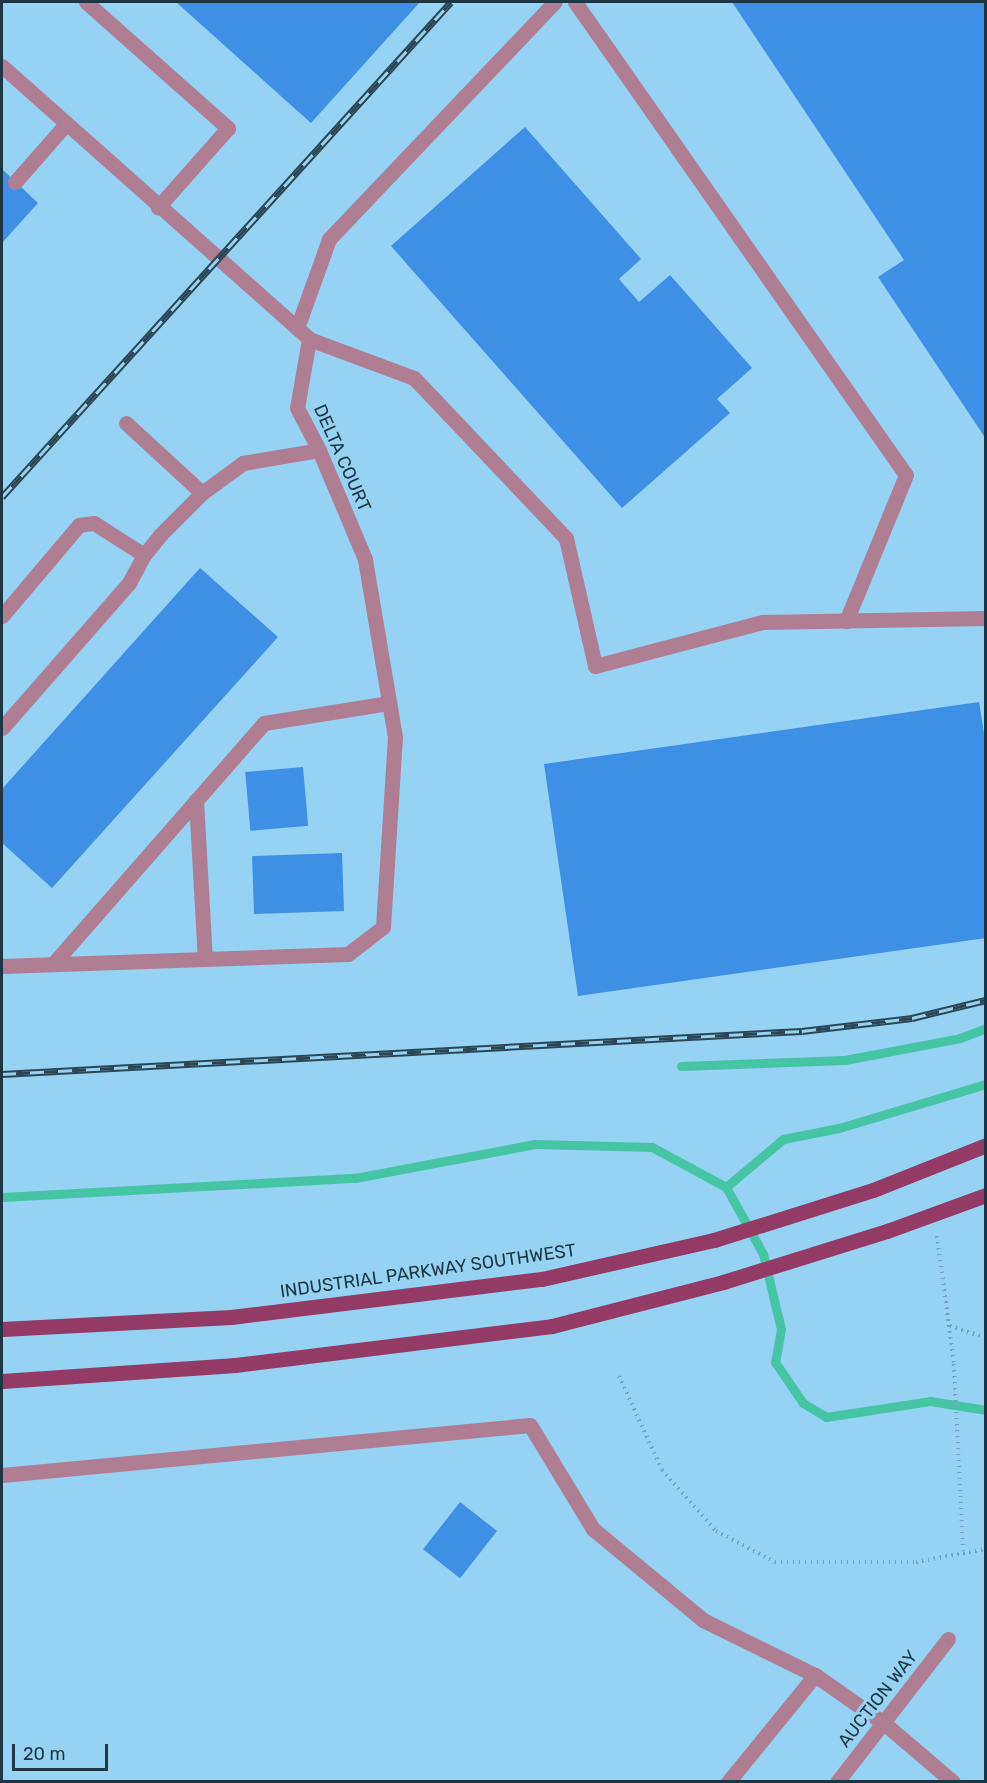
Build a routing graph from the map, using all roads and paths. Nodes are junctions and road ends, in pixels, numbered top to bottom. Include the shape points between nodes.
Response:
1 (86, 2) edge
2 (555, 2) edge
3 (575, 2) edge
4 (2, 66) edge
5 (66, 124) junction
6 (15, 182) dead end
7 (158, 207) junction
8 (297, 328) junction
9 (309, 339) junction
10 (126, 423) dead end
11 (319, 450) junction
12 (202, 493) junction
13 (144, 555) junction
14 (2, 616) edge
15 (986, 618) edge
16 (846, 621) junction
17 (389, 703) junction
18 (2, 728) edge
19 (196, 801) junction
20 (205, 959) junction
21 (53, 964) junction
22 (2, 966) edge
23 (986, 1145) edge
24 (986, 1195) edge
25 (931, 1215) junction
26 (950, 1326) junction
27 (2, 1329) edge
28 (986, 1338) edge
29 (619, 1376) dead end
30 (2, 1381) edge
31 (2, 1475) edge
32 (986, 1549) edge
33 (963, 1551) junction
34 (948, 1639) dead end
35 (815, 1675) junction
36 (885, 1724) junction
37 (728, 1782) edge
38 (837, 1782) edge
39 (953, 1782) edge

1 - 7 street via 228,128
2 - 8 street via 330,239
3 - 16 street via 906,475
4 - 5 street
5 - 6 street
5 - 7 street
7 - 8 street
8 - 9 street
9 - 11 street, DELTA COURT via 297,408
9 - 16 street via 414,378 566,538 595,666 762,622
10 - 12 street
11 - 12 street via 243,463
11 - 17 street, DELTA COURT via 365,559
12 - 13 street
13 - 14 street via 94,523 79,525
13 - 18 street via 129,583
15 - 16 street
17 - 19 street via 264,723
17 - 20 street, DELTA COURT via 395,737 383,927 348,954
19 - 20 street
19 - 21 street
20 - 21 street
21 - 22 street
23 - 27 main road, INDUSTRIAL PARKWAY SOUTHWEST via 873,1190 714,1240 542,1279 231,1317
24 - 25 main road
25 - 26 path via 942,1255
25 - 30 main road via 723,1282 552,1326 235,1365
26 - 28 path
26 - 33 path
29 - 33 path via 662,1470 716,1530 775,1562 915,1562
31 - 35 street via 530,1425 593,1529 703,1620
32 - 33 path
34 - 36 street, AUCTION WAY
35 - 36 street
35 - 37 street
36 - 38 street, AUCTION WAY
36 - 39 street

